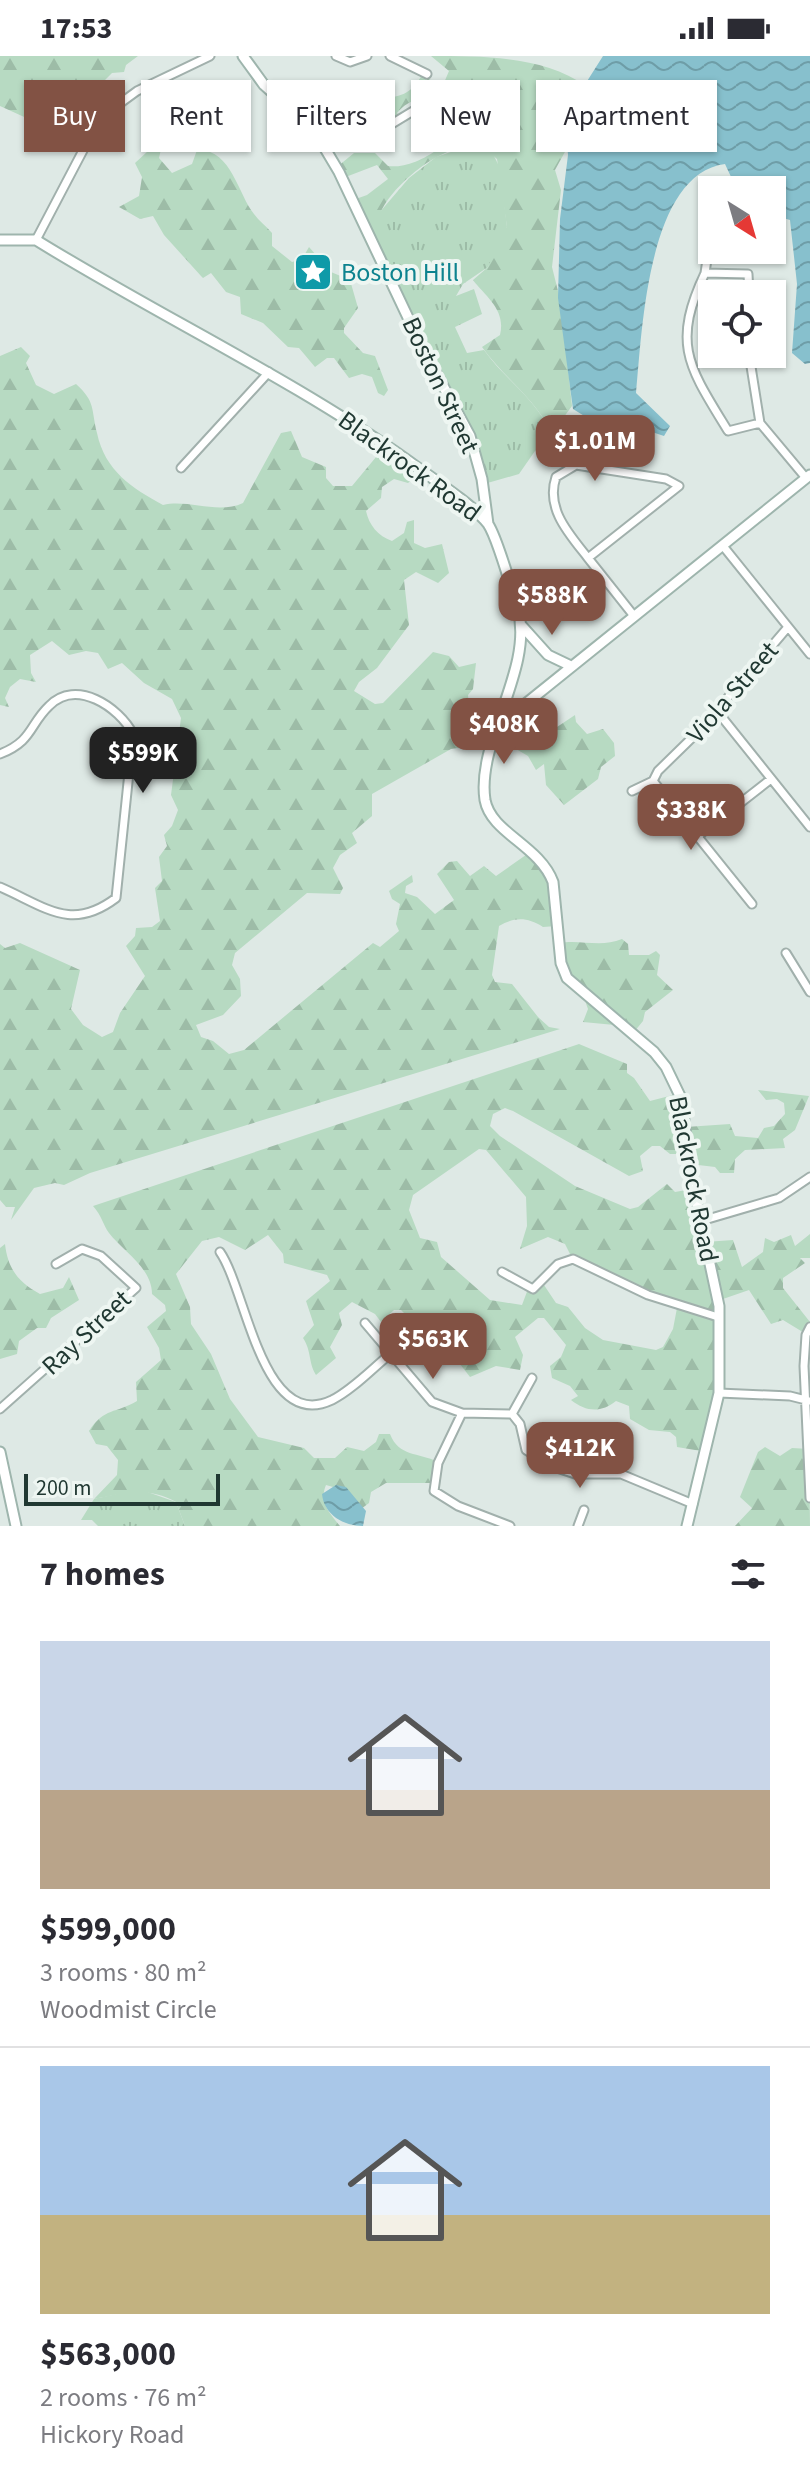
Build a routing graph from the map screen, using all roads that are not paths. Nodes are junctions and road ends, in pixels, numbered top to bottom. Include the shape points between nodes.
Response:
1 (210, 56) edge
2 (243, 56) edge
3 (336, 56) edge
4 (367, 56) edge
5 (390, 56) edge
6 (427, 74) dead end
7 (267, 86) edge
8 (328, 152) edge
9 (0, 240) edge
10 (36, 240) junction
11 (706, 264) edge
12 (705, 273) junction
13 (748, 280) edge
14 (751, 368) edge
15 (269, 372) junction
16 (760, 423) junction
17 (181, 468) dead end
18 (808, 477) edge
19 (488, 524) junction
20 (723, 546) junction
21 (588, 558) junction
22 (634, 616) junction
23 (521, 625) junction
24 (788, 627) junction
25 (810, 654) edge
26 (571, 666) junction
27 (717, 711) junction
28 (498, 726) junction
29 (0, 754) edge
30 (771, 779) junction
31 (653, 781) junction
32 (632, 791) dead end
33 (806, 815) edge
34 (810, 827) edge
35 (698, 836) junction
36 (0, 887) edge
37 (752, 904) dead end
38 (786, 953) dead end
39 (810, 992) edge
40 (810, 1177) edge
41 (701, 1221) junction
42 (220, 1252) dead end
43 (56, 1264) dead end
44 (502, 1272) dead end
45 (718, 1317) junction
46 (365, 1323) dead end
47 (810, 1327) edge
48 (389, 1355) junction
49 (532, 1378) dead end
50 (719, 1393) junction
51 (809, 1400) edge
52 (0, 1409) edge
53 (462, 1413) junction
54 (512, 1414) junction
55 (0, 1452) edge
56 (4, 1496) edge
57 (810, 1498) edge
58 (693, 1504) junction
59 (584, 1510) dead end
60 (16, 1526) edge
61 (510, 1526) edge
62 (578, 1526) edge
63 (687, 1526) edge

1 - 10 street via 137,91 100,118
2 - 7 street, Boston Street
3 - 4 street via 350,62
5 - 6 street
8 - 19 street, Boston Street via 470,436
9 - 10 street, Blackrock Road
10 - 15 street, Blackrock Road
11 - 12 street
12 - 13 street via 748,274
12 - 16 street via 685,323 693,367 728,431
14 - 16 street
15 - 17 street
15 - 19 street, Blackrock Road via 397,454
16 - 18 street
18 - 20 street
19 - 23 street, Blackrock Road
20 - 22 street
20 - 24 street
21 - 21 street via 553,500 556,477 565,469 593,467 676,482 679,486
21 - 22 street
22 - 26 street
23 - 26 street via 548,655
23 - 28 street, Blackrock Road
24 - 25 street
24 - 27 street, Viola Street
26 - 28 street
27 - 30 street
27 - 31 street, Viola Street
28 - 41 street, Blackrock Road via 487,770 486,804 498,824 548,869 567,978 636,1034 676,1085
29 - 36 street via 32,733 48,706 75,695 101,701 126,720 133,734 116,898 81,917
30 - 33 street
30 - 35 street
31 - 32 street
31 - 35 street
33 - 34 street
35 - 37 street
38 - 39 street
40 - 41 street via 779,1198
41 - 45 street, Blackrock Road
42 - 48 street via 274,1384 291,1399 316,1405 333,1400
43 - 52 street, Ray Street via 82,1249 101,1256 136,1288
44 - 45 street via 533,1289 558,1264 573,1259 638,1290
45 - 50 street, Blackrock Road
46 - 48 street
47 - 51 street via 804,1366
48 - 53 street via 432,1402
49 - 54 street
50 - 51 street
50 - 58 street, Blackrock Road
51 - 57 street
53 - 54 street
53 - 61 street via 438,1463 434,1491
54 - 58 street via 526,1450 554,1467 575,1474 621,1474
55 - 56 street
56 - 60 street
58 - 63 street, Blackrock Road
59 - 62 street

